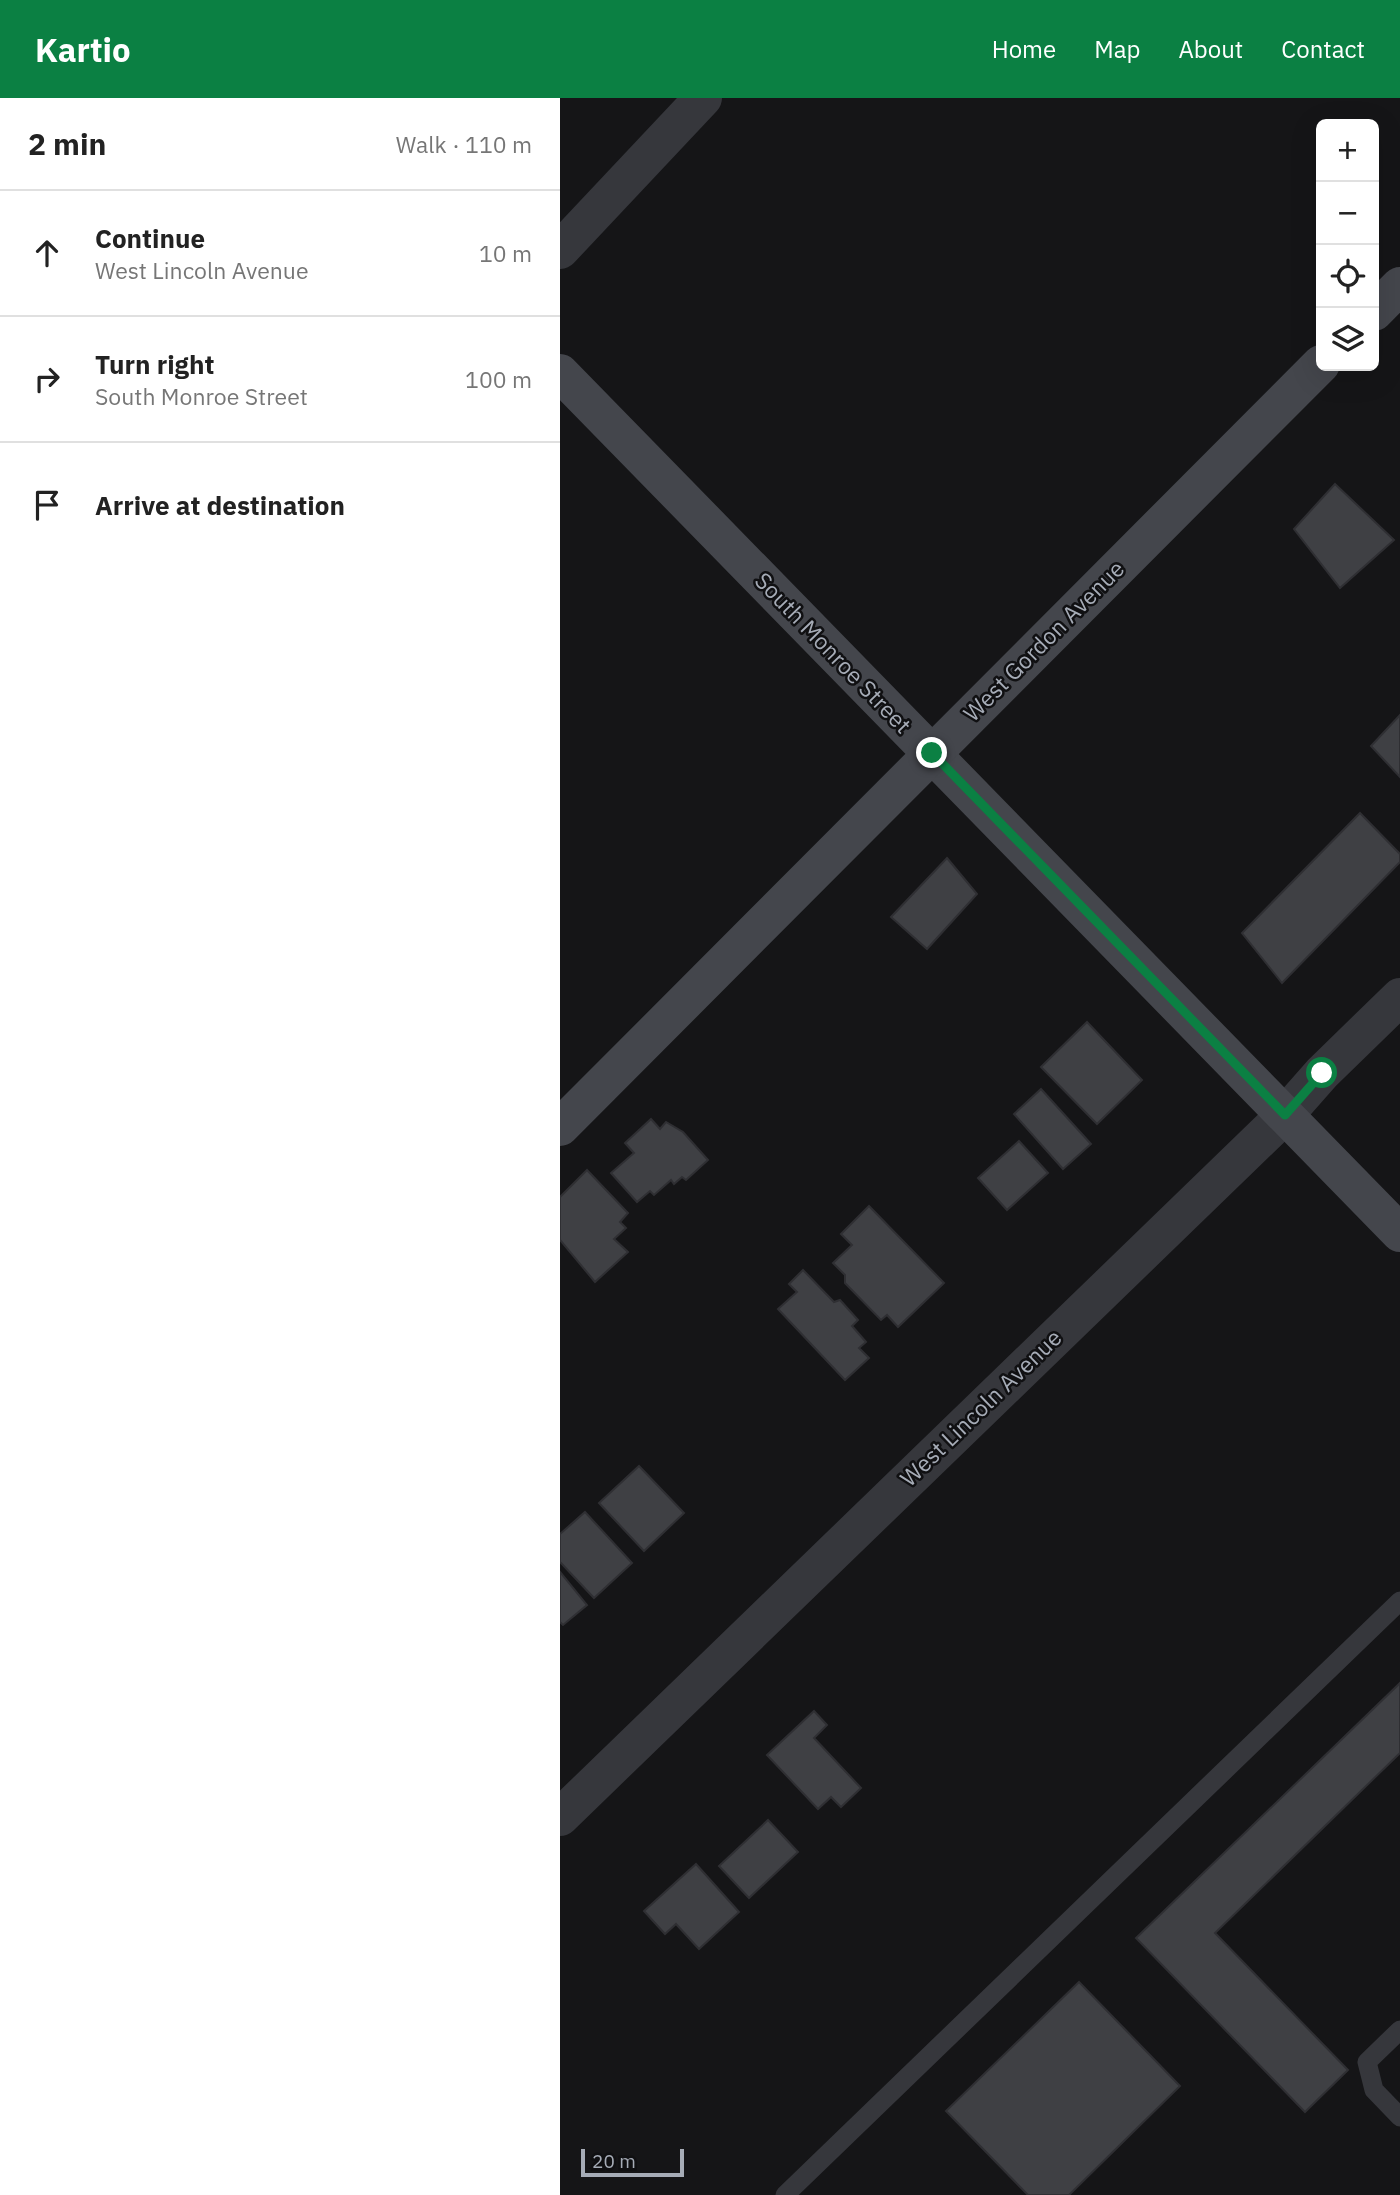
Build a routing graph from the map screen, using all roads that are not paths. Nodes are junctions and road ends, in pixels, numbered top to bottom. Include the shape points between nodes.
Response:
1 (703, 98) edge
2 (560, 250) edge
3 (1400, 286) edge
4 (1378, 308) edge
5 (1316, 369) edge
6 (560, 373) edge
7 (932, 753) junction
8 (1400, 997) edge
9 (1285, 1115) junction
10 (560, 1127) edge
11 (1400, 1233) edge
12 (1400, 1601) edge
13 (560, 1817) edge
14 (1400, 2030) edge
15 (1400, 2117) edge
16 (785, 2195) edge

1 - 2 street
3 - 4 main road
5 - 7 main road, West Gordon Avenue
6 - 7 main road, South Monroe Street
7 - 9 main road, South Monroe Street
7 - 10 main road, West Gordon Avenue
8 - 9 street, West Lincoln Avenue
9 - 11 main road, South Monroe Street
9 - 13 street, West Lincoln Avenue
12 - 16 lane
14 - 15 lane via 1367,2062 1374,2090

